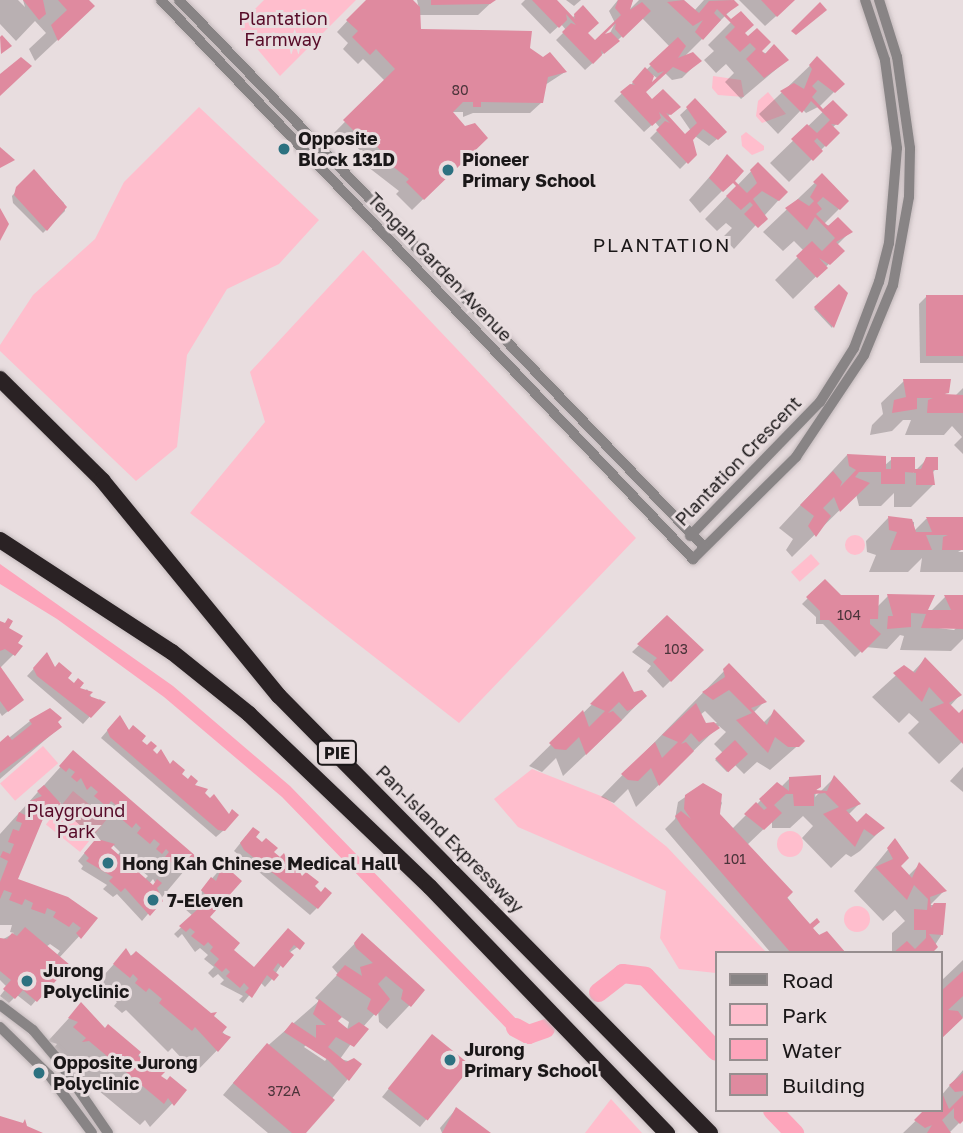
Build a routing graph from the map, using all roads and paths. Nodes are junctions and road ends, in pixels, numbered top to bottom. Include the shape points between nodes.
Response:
1 (161, 0) edge
2 (179, 0) edge
3 (865, 0) edge
4 (879, 0) edge
5 (250, 74) junction
6 (240, 83) junction
7 (0, 379) edge
8 (693, 533) junction
9 (0, 540) edge
10 (680, 545) junction
11 (704, 547) junction
12 (693, 559) joint
13 (0, 1005) edge
14 (0, 1027) edge
15 (591, 1053) junction
16 (92, 1133) edge
17 (108, 1133) edge
18 (656, 1133) edge
19 (667, 1133) edge
20 (710, 1133) edge

1 - 6 street, Tengah Garden Avenue
2 - 5 street, Tengah Garden Avenue
3 - 8 street, Plantation Crescent via 885,60 897,148 889,243 879,282 854,348 820,401
4 - 11 street, Plantation Crescent via 901,80 910,148 909,197 892,285 864,355 803,447
5 - 6 street
5 - 8 street, Tengah Garden Avenue
6 - 10 street, Tengah Garden Avenue
7 - 20 highway, Pan-Island Expressway / PIE via 102,480 279,696
8 - 10 street, Plantation Crescent
8 - 11 street, Tengah Garden Avenue
9 - 15 highway, PIE via 160,644 250,714 430,887
10 - 12 street, Tengah Garden Avenue
11 - 12 street, Plantation Crescent
13 - 17 street via 33,1030 56,1057
14 - 16 street via 49,1075
15 - 18 highway
15 - 19 highway, PIE

